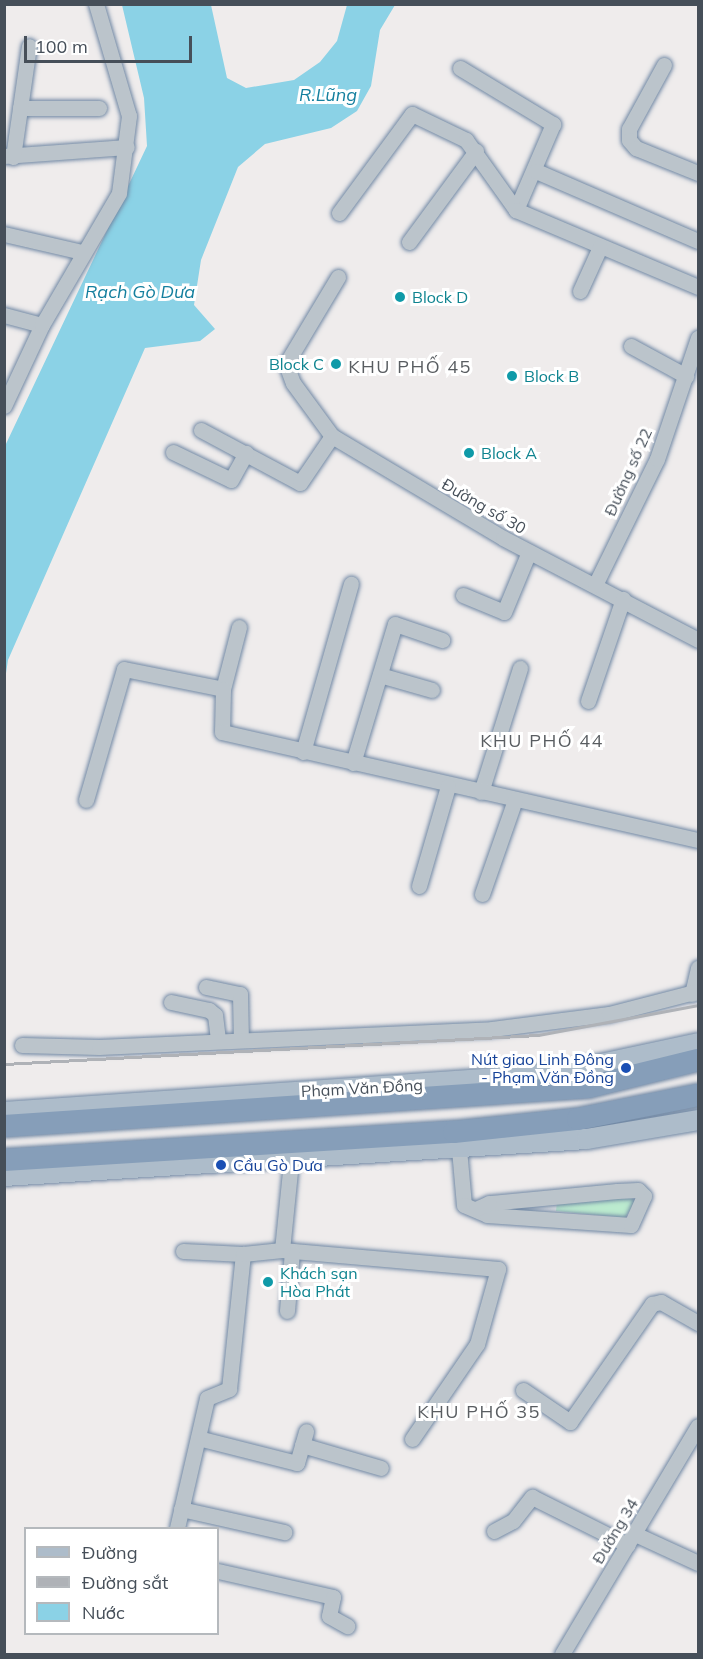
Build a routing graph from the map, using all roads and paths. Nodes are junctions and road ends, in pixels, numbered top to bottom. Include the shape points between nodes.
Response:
1 (96, 4) edge
2 (29, 46) dead end
3 (664, 65) dead end
4 (460, 68) dead end
5 (20, 108) junction
6 (99, 108) dead end
7 (127, 147) junction
8 (476, 151) junction
9 (9, 156) edge
10 (536, 171) junction
11 (699, 173) edge
12 (516, 210) junction
13 (339, 213) dead end
14 (4, 234) edge
15 (699, 241) edge
16 (409, 242) dead end
17 (600, 247) junction
18 (82, 252) junction
19 (338, 277) dead end
20 (699, 287) edge
21 (580, 291) dead end
22 (4, 315) edge
23 (42, 325) junction
24 (699, 338) edge
25 (631, 346) dead end
26 (686, 376) junction
27 (4, 406) edge
28 (201, 429) dead end
29 (332, 436) junction
30 (172, 452) dead end
31 (246, 453) junction
32 (529, 552) junction
33 (351, 584) dead end
34 (596, 585) junction
35 (463, 595) dead end
36 (623, 599) junction
37 (239, 627) dead end
38 (442, 640) dead end
39 (699, 640) edge
40 (520, 668) dead end
41 (380, 675) junction
42 (223, 689) junction
43 (432, 690) dead end
44 (588, 701) dead end
45 (303, 752) junction
46 (353, 763) junction
47 (448, 786) junction
48 (481, 792) junction
49 (86, 800) dead end
50 (515, 800) junction
51 (699, 840) edge
52 (420, 886) dead end
53 (482, 894) dead end
54 (699, 968) edge
55 (206, 987) dead end
56 (695, 992) edge
57 (171, 1002) dead end
58 (241, 1040) junction
59 (218, 1041) junction
60 (699, 1043) edge
61 (22, 1045) dead end
62 (699, 1060) edge
63 (699, 1095) edge
64 (14, 1118) edge
65 (578, 1119) junction
66 (699, 1120) edge
67 (587, 1140) junction
68 (459, 1149) junction
69 (291, 1161) junction
70 (19, 1165) edge
71 (4, 1176) edge
72 (476, 1209) junction
73 (183, 1251) dead end
74 (287, 1251) junction
75 (243, 1254) junction
76 (287, 1311) dead end
77 (699, 1323) edge
78 (522, 1390) dead end
79 (699, 1426) edge
80 (198, 1438) junction
81 (412, 1439) dead end
82 (381, 1468) dead end
83 (181, 1509) junction
84 (177, 1527) edge
85 (494, 1531) dead end
86 (284, 1532) dead end
87 (631, 1539) junction
88 (699, 1563) edge
89 (219, 1571) edge
90 (347, 1626) dead end
91 (562, 1654) edge

1 - 7 street via 129,116
2 - 5 street
3 - 11 street via 629,129 629,140 636,148
4 - 10 street via 552,122
5 - 6 street
5 - 9 street
7 - 9 street
7 - 18 street via 119,193
8 - 12 street
8 - 13 street via 466,140 412,114
8 - 16 street
10 - 12 street
10 - 15 street
12 - 17 street
14 - 18 street
17 - 20 street
17 - 21 street
18 - 23 street
19 - 29 street, Đường số 30 via 286,364 293,383
22 - 23 street
23 - 27 street
24 - 26 street, Đường số 22
25 - 26 street
26 - 34 street, Đường số 22 via 657,459
28 - 31 street
29 - 31 street via 300,483
29 - 32 street, Đường số 30
30 - 31 street via 231,480
32 - 34 street, Đường số 30
32 - 35 street via 504,612
33 - 45 street
34 - 36 street, Đường số 30
36 - 39 street, Đường số 30
36 - 44 street
37 - 42 street
38 - 41 street via 395,624
40 - 48 street
41 - 43 street
41 - 46 street
42 - 45 street via 222,732
42 - 49 street via 124,669
45 - 46 street
46 - 47 street
47 - 48 street
47 - 52 street
48 - 50 street
50 - 51 street
50 - 53 street
54 - 56 street
55 - 58 street via 240,994
56 - 58 street via 609,1014 492,1029
57 - 59 street via 210,1010 215,1015
58 - 59 street
59 - 61 street
60 - 64 main road, Phạm Văn Đồng via 554,1074
62 - 64 highway, Phạm Văn Đồng via 588,1087
63 - 65 highway
65 - 67 main road
65 - 70 highway
66 - 67 main road
67 - 68 main road
68 - 69 main road
68 - 72 street via 460,1195 464,1205
69 - 70 main road
69 - 74 street
70 - 71 main road
72 - 72 street via 487,1215 631,1225 644,1197 638,1190 617,1191 489,1203
73 - 75 street
74 - 75 street
74 - 76 street
74 - 81 street via 498,1269 477,1344
75 - 80 street via 229,1389 207,1398
77 - 78 street via 661,1302 652,1304 570,1422
79 - 87 street, Đường 34
80 - 82 street via 297,1463 304,1438
80 - 83 street
83 - 84 street
83 - 86 street
85 - 87 street via 513,1521 532,1497
87 - 88 street
87 - 91 street, Đường 34
89 - 90 street via 333,1597 328,1616

